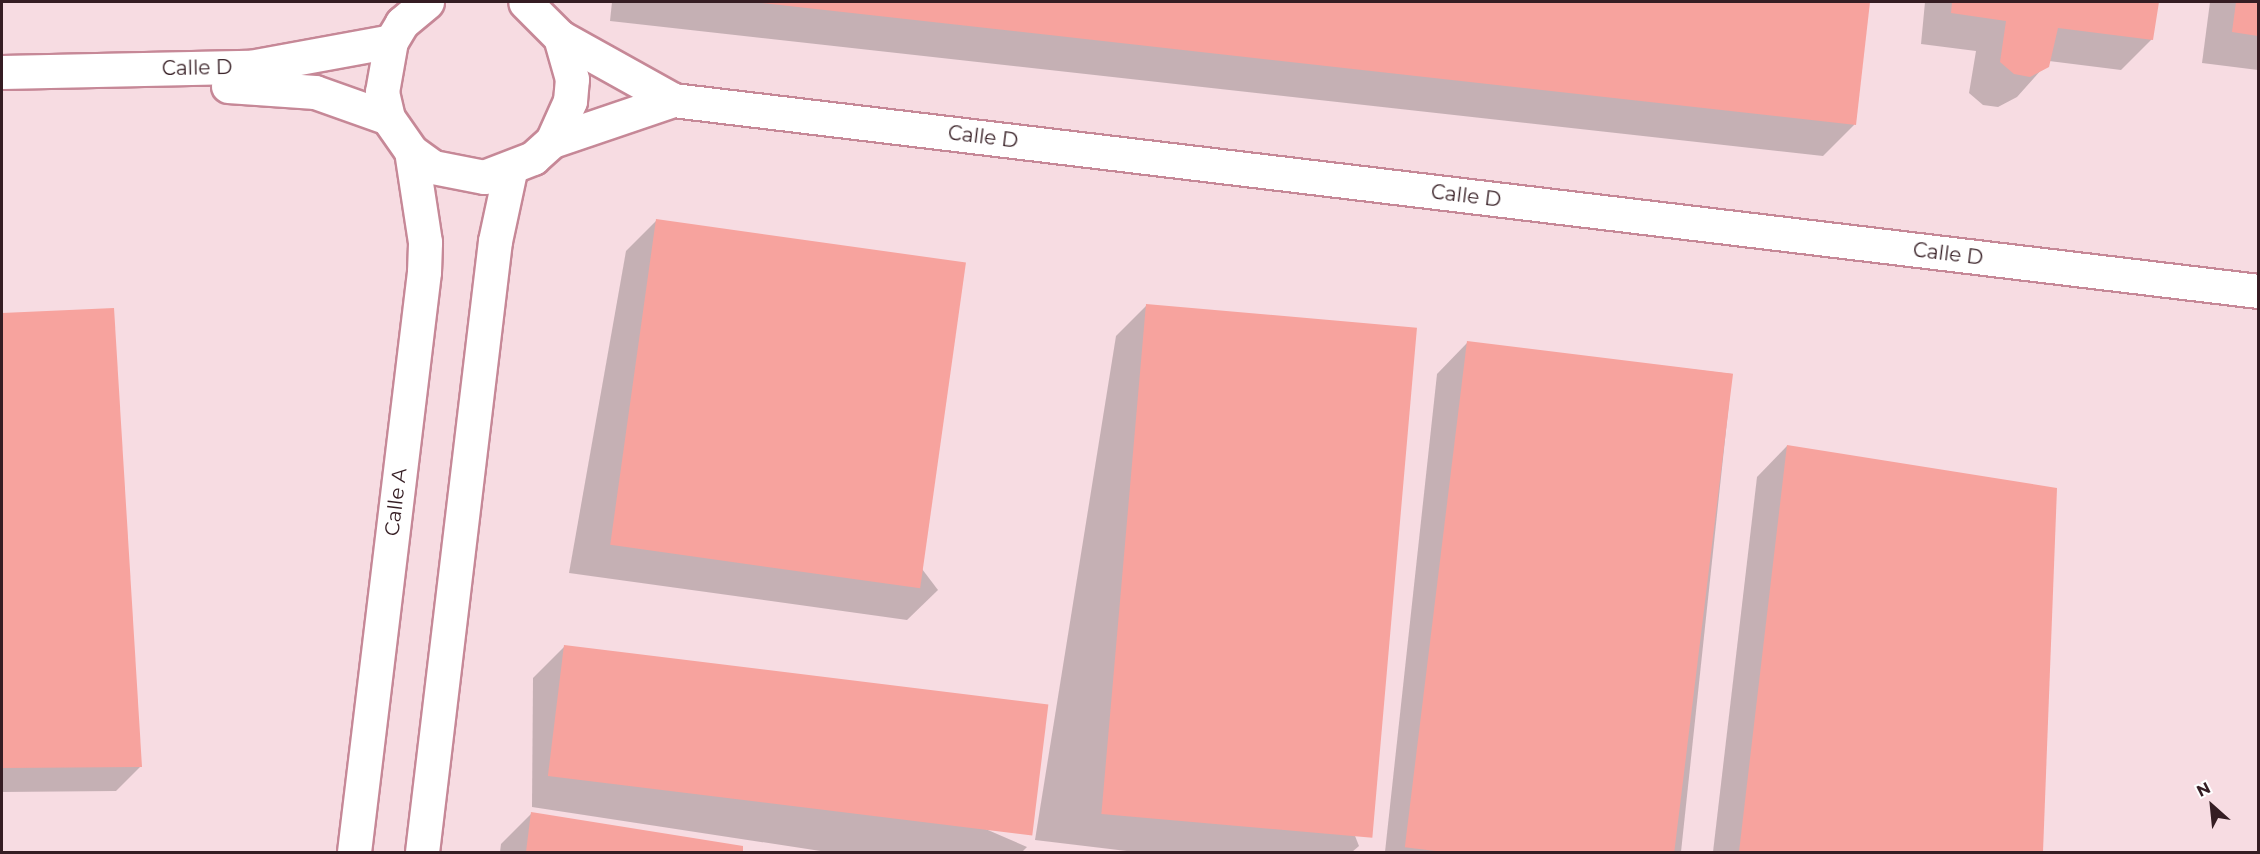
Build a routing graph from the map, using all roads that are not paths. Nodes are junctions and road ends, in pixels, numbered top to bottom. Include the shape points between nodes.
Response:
1 (427, 2) edge
2 (532, 4) edge
3 (560, 37) junction
4 (391, 41) junction
5 (2, 72) edge
6 (2, 93) edge
7 (673, 100) junction
8 (388, 118) junction
9 (552, 141) junction
10 (411, 151) junction
11 (510, 171) junction
12 (2259, 291) edge
13 (354, 852) edge
14 (422, 852) edge

1 - 4 street via 402,22
2 - 3 street
3 - 7 street, Calle D
3 - 9 street via 572,79 563,122
4 - 5 street, Calle D via 250,67
4 - 8 street via 382,92
6 - 8 street, Calle D via 260,85 315,92
7 - 9 street, Calle D
7 - 12 street, Calle D
8 - 10 street
9 - 11 street
10 - 11 street via 457,175
10 - 13 street, Calle A via 425,242 424,272
11 - 14 street via 495,241

